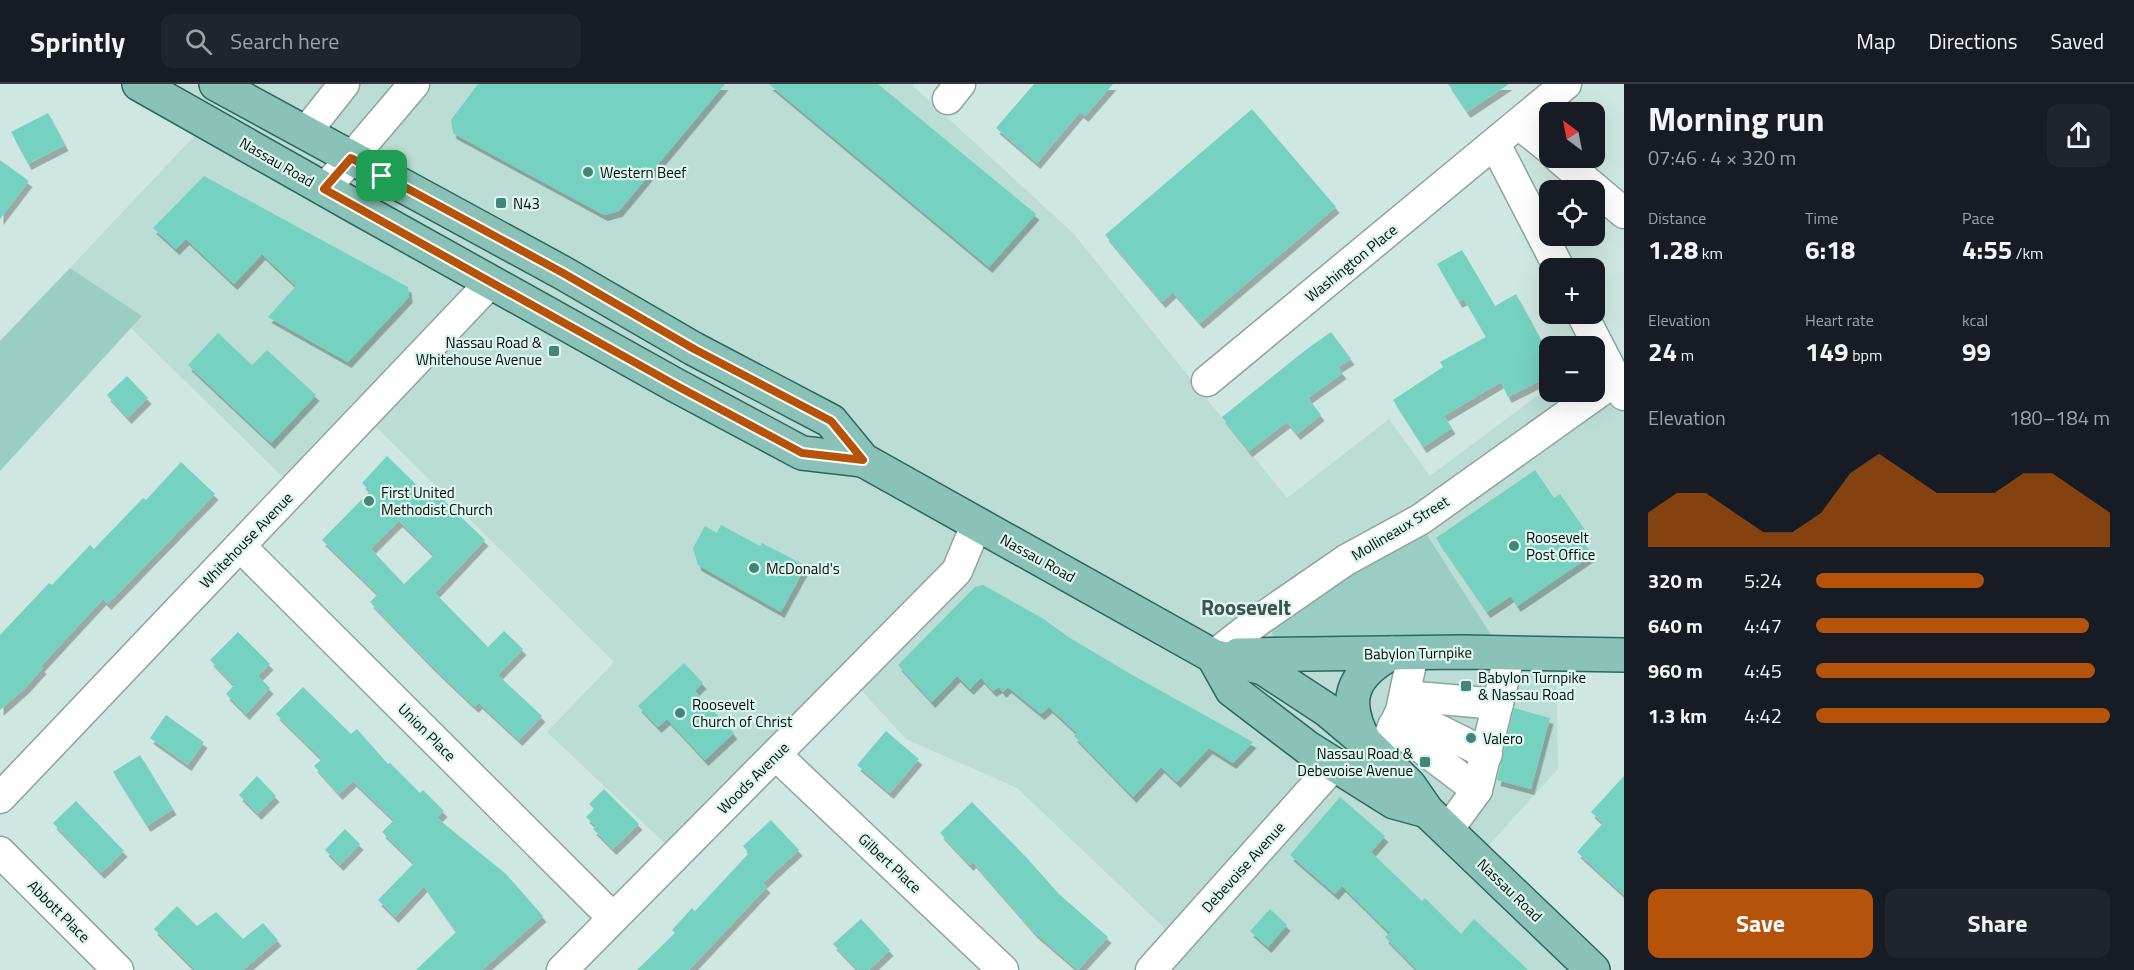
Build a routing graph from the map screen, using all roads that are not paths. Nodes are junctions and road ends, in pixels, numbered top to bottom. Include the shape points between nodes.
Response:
1 (139, 84) edge
2 (216, 84) edge
3 (344, 84) edge
4 (414, 84) edge
5 (1566, 84) edge
6 (1519, 124) junction
7 (306, 132) junction
8 (1539, 141) edge
9 (1495, 144) junction
10 (351, 158) junction
11 (1571, 168) edge
12 (324, 189) junction
13 (1624, 213) edge
14 (1554, 258) edge
15 (563, 273) junction
16 (491, 282) junction
17 (1587, 324) edge
18 (1207, 381) dead end
19 (1620, 387) edge
20 (863, 460) junction
21 (977, 523) junction
22 (240, 546) junction
23 (1510, 653) junction
24 (1402, 654) junction
25 (1624, 655) edge
26 (1213, 656) junction
27 (1498, 704) junction
28 (1399, 711) junction
29 (1372, 749) junction
30 (1487, 754) junction
31 (776, 755) junction
32 (1334, 765) junction
33 (1477, 790) junction
34 (0, 798) edge
35 (1437, 821) junction
36 (0, 852) edge
37 (613, 918) junction
38 (118, 970) edge
39 (561, 970) edge
40 (1003, 970) edge
41 (1151, 970) edge
42 (1593, 970) edge

1 - 12 main road, Nassau Road
2 - 7 main road, Nassau Road
3 - 7 street
4 - 10 street
5 - 6 street, Washington Place
6 - 8 street
6 - 9 street, Washington Place
7 - 10 main road, Nassau Road
9 - 14 street
9 - 18 street, Washington Place
10 - 12 street
10 - 15 main road, Nassau Road
11 - 13 street
12 - 16 main road, Nassau Road
15 - 16 main road via 510,271
15 - 20 main road, Nassau Road via 831,421
16 - 20 main road, Nassau Road via 802,453
16 - 22 street, Whitehouse Avenue
17 - 19 street
19 - 26 street, Mollineaux Street via 1421,519 1346,560
20 - 21 main road, Nassau Road
21 - 26 main road, Nassau Road
21 - 31 street, Woods Avenue via 957,571
22 - 34 street, Whitehouse Avenue
22 - 37 street, Union Place
23 - 24 main road, Babylon Turnpike
23 - 25 main road, Babylon Turnpike
23 - 27 street
24 - 26 main road, Babylon Turnpike
24 - 28 street
24 - 29 main road via 1371,666 1356,684 1351,698 1357,728
26 - 29 main road, Nassau Road via 1263,668 1327,710
26 - 32 main road, Nassau Road via 1232,690
27 - 28 street
27 - 30 street
28 - 29 street
28 - 30 street
28 - 33 street
29 - 35 main road, Nassau Road via 1409,785
30 - 33 street
31 - 37 street, Woods Avenue
31 - 40 street, Gilbert Place
32 - 35 main road, Nassau Road via 1394,802
32 - 41 street, Debevoise Avenue
33 - 35 street
35 - 42 main road, Nassau Road
36 - 38 street, Abbott Place
37 - 39 street, Woods Avenue

